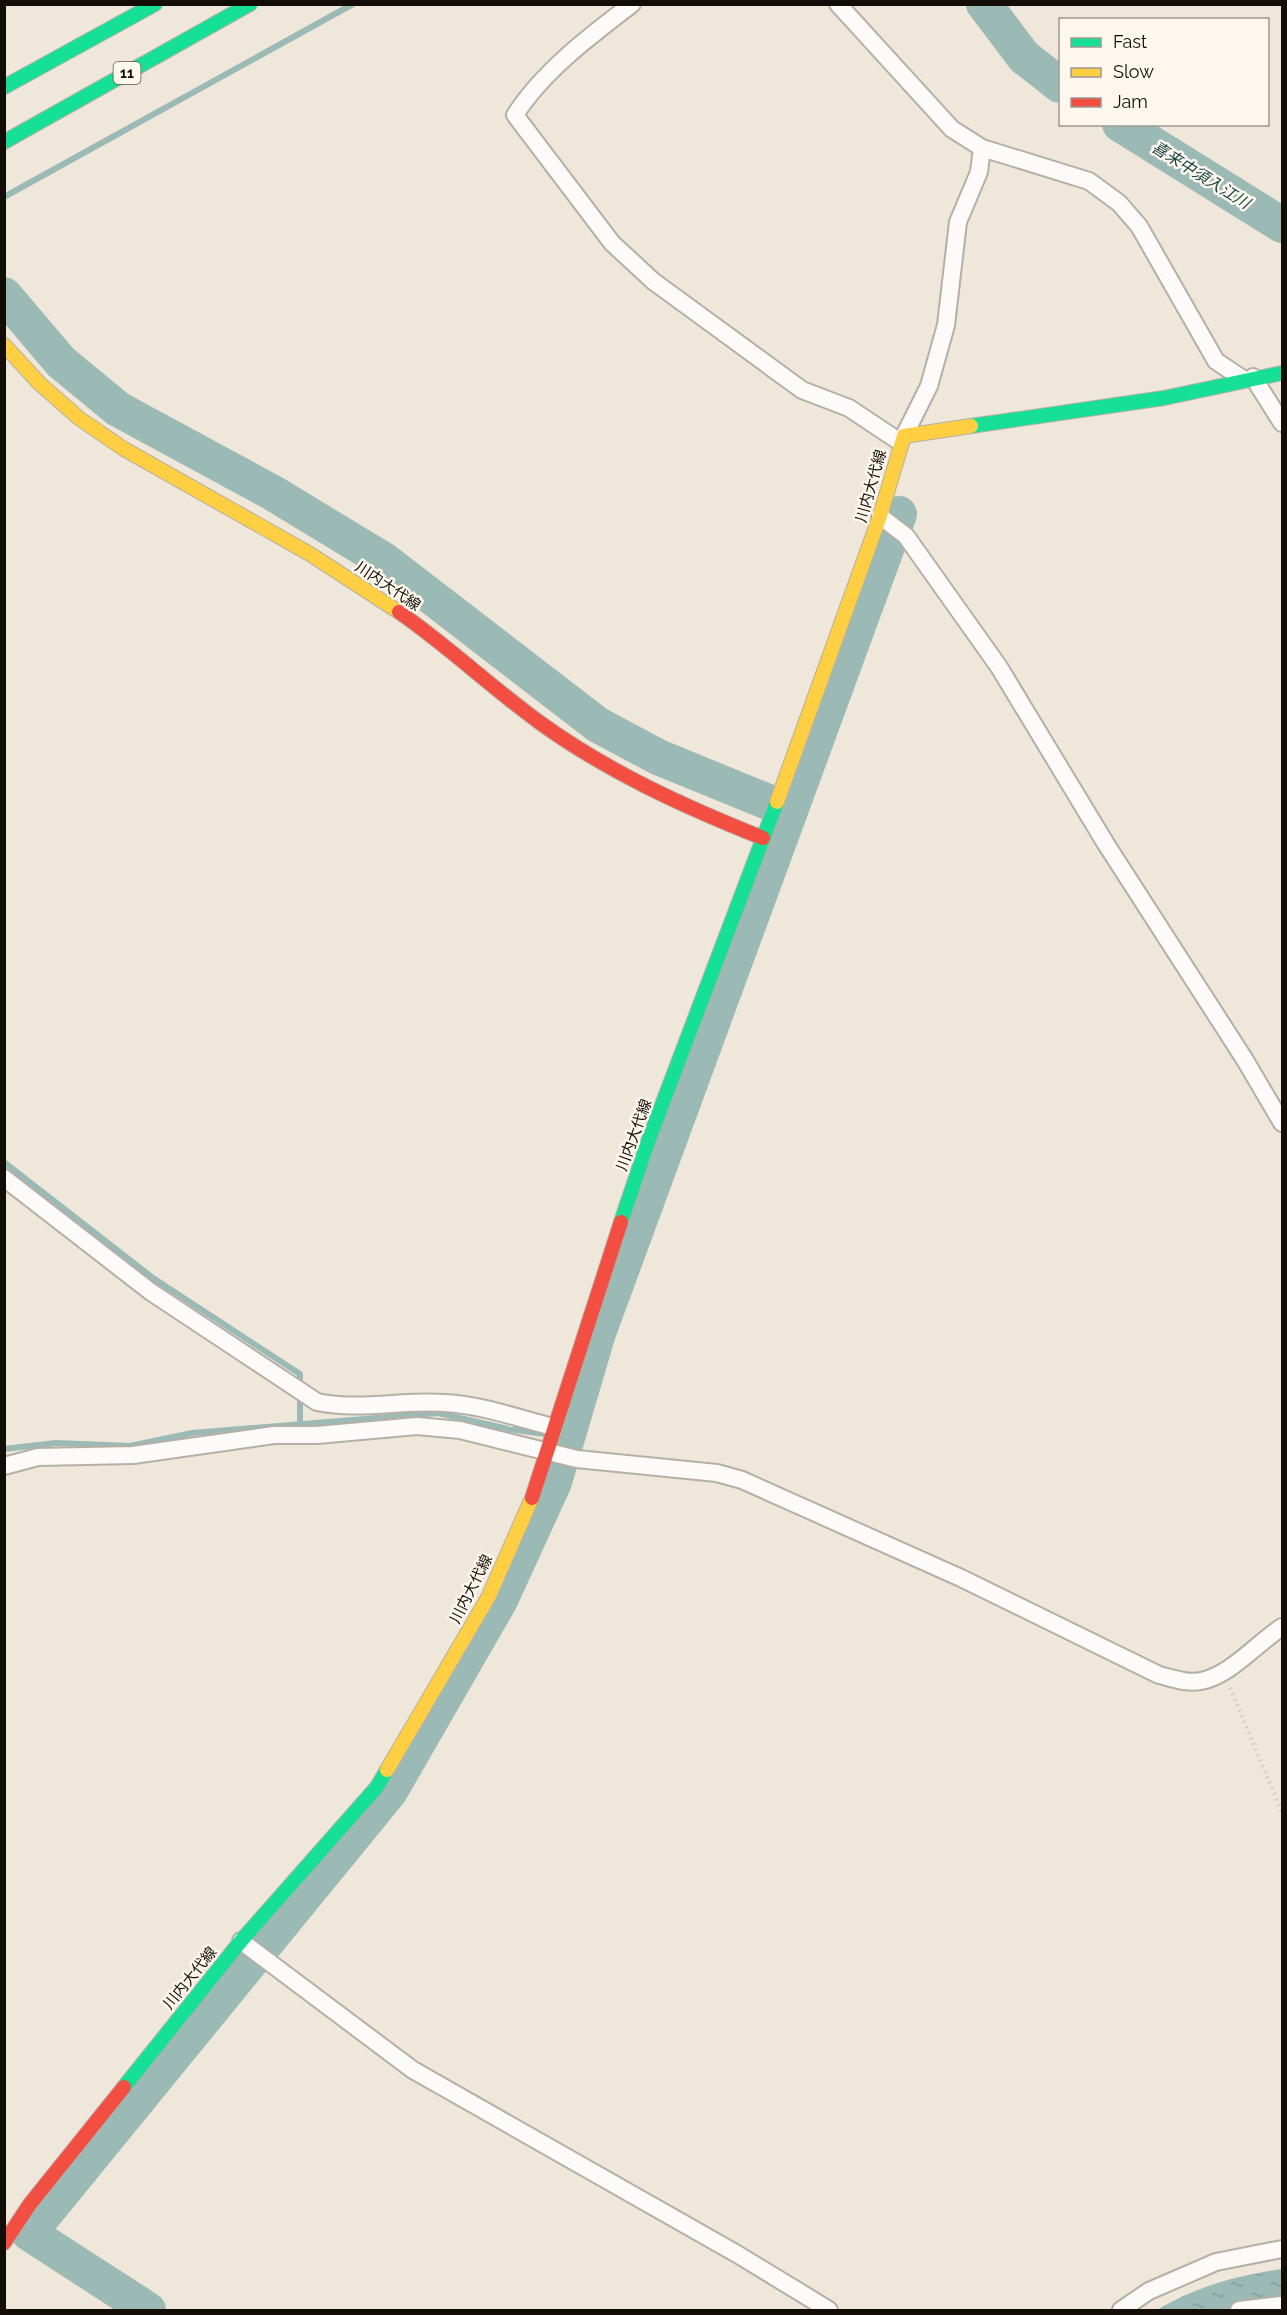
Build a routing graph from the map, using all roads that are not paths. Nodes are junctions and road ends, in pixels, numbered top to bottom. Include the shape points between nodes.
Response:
1 (154, 4) edge
2 (250, 4) edge
3 (632, 4) edge
4 (838, 4) edge
5 (4, 87) edge
6 (4, 142) edge
7 (982, 148) junction
8 (4, 345) edge
9 (1282, 373) edge
10 (1248, 378) junction
11 (1282, 423) edge
12 (902, 439) junction
13 (883, 517) junction
14 (763, 838) junction
15 (1282, 1123) edge
16 (4, 1178) edge
17 (553, 1428) junction
18 (551, 1450) junction
19 (4, 1466) edge
20 (1282, 1627) edge
21 (241, 1941) junction
22 (4, 2243) edge
23 (1282, 2249) edge
24 (1282, 2305) edge
25 (829, 2310) edge
26 (1121, 2310) edge
27 (1239, 2310) edge

1 - 5 main road
2 - 6 main road, 11
3 - 12 street via 587,38 515,115 612,243 653,281 802,390 849,408
4 - 7 street via 952,129
7 - 10 street via 1089,181 1119,203 1139,226 1216,361
7 - 12 street via 979,172 958,222 946,325 929,386
8 - 14 main road, 川内大代線 via 23,369 83,421 132,454 354,581 445,645 541,723 626,777 681,806
9 - 10 main road, 川内大代線
10 - 11 street
10 - 12 main road, 川内大代線 via 1164,398
12 - 13 main road, 川内大代線
13 - 14 main road, 川内大代線
13 - 15 street via 906,536 999,667
14 - 17 main road, 川内大代線 via 648,1143
16 - 17 street via 151,1292 317,1401 341,1407 444,1403 483,1407
17 - 18 main road, 川内大代線
18 - 19 street via 460,1430 417,1426 274,1435 124,1455 38,1457
18 - 20 street via 577,1459 717,1473 742,1480 961,1578 1159,1675 1180,1681 1201,1681 1224,1671
18 - 21 main road, 川内大代線 via 489,1596 377,1787
21 - 22 main road, 川内大代線 via 30,2204
21 - 25 street via 413,2070
23 - 26 street via 1216,2262 1149,2291
24 - 27 street

